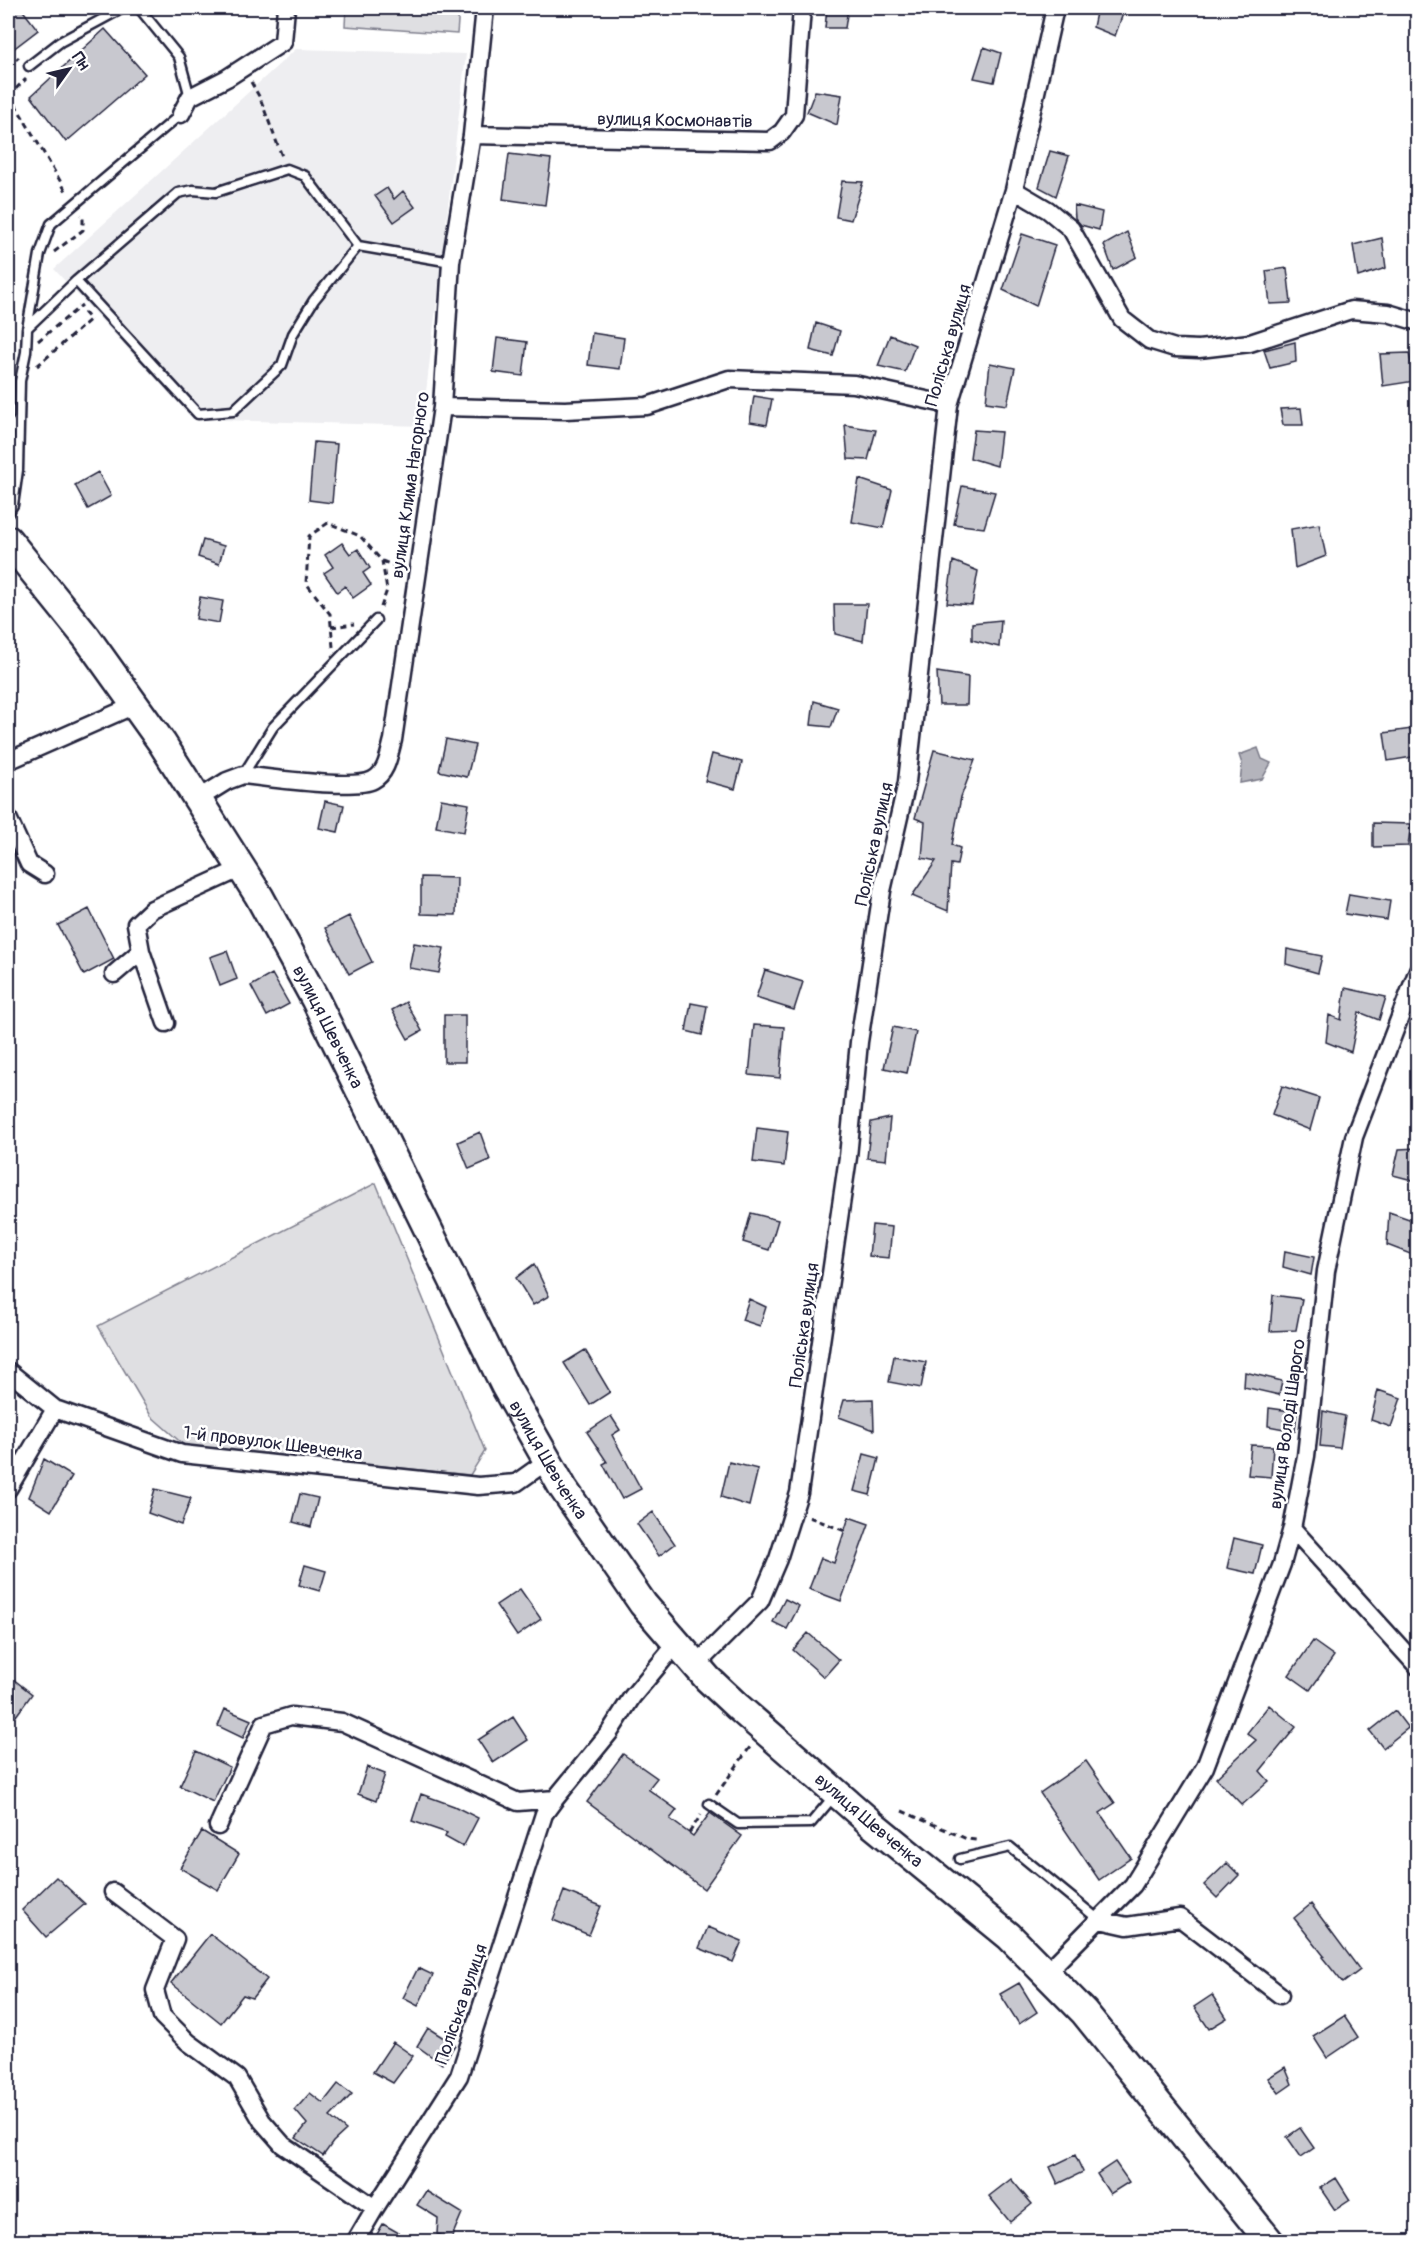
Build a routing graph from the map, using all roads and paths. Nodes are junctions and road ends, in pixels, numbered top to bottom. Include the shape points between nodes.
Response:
1 (123, 8) edge
2 (139, 8) edge
3 (286, 8) edge
4 (485, 8) edge
5 (802, 8) edge
6 (1055, 8) edge
7 (29, 66) joint
8 (243, 67) junction
9 (8, 96) edge
10 (190, 97) junction
11 (181, 114) joint
12 (472, 135) junction
13 (287, 169) junction
14 (1014, 190) junction
15 (66, 191) dead end
16 (64, 213) junction
17 (358, 246) junction
18 (452, 262) junction
19 (39, 264) junction
20 (76, 281) junction
21 (91, 297) junction
22 (102, 310) junction
23 (1418, 322) edge
24 (27, 329) junction
25 (26, 352) junction
26 (20, 381) junction
27 (949, 405) junction
28 (442, 407) junction
29 (19, 419) junction
30 (8, 434) edge
31 (8, 513) edge
32 (8, 540) edge
33 (376, 620) junction
34 (331, 627) junction
35 (334, 663) junction
36 (135, 705) junction
37 (8, 761) edge
38 (243, 776) junction
39 (198, 799) junction
40 (8, 818) edge
41 (242, 868) junction
42 (45, 874) dead end
43 (141, 951) junction
44 (1418, 970) edge
45 (114, 974) dead end
46 (166, 1023) dead end
47 (8, 1371) edge
48 (55, 1409) junction
49 (547, 1461) junction
50 (8, 1489) edge
51 (793, 1511) junction
52 (1292, 1528) junction
53 (845, 1531) dead end
54 (676, 1643) junction
55 (696, 1665) junction
56 (1418, 1667) edge
57 (751, 1745) dead end
58 (735, 1768) dead end
59 (837, 1793) junction
60 (555, 1799) junction
61 (709, 1804) dead end
62 (902, 1811) dead end
63 (218, 1826) dead end
64 (967, 1839) dead end
65 (960, 1859) dead end
66 (113, 1892) dead end
67 (1100, 1920) junction
68 (1046, 1974) junction
69 (1280, 1995) dead end
70 (375, 2208) junction
71 (355, 2241) edge
72 (1270, 2241) edge

1 - 7 lane via 60,42
2 - 10 lane via 179,57
3 - 8 street via 283,42
4 - 12 street, вулиця Клима Нагорного
5 - 12 street, вулиця Космонавтів via 794,115 770,141
6 - 14 street, Поліська вулиця
7 - 9 path via 34,73
8 - 10 street
8 - 13 path via 260,98
9 - 15 path
10 - 11 street
11 - 16 lane
12 - 18 street, вулиця Клима Нагорного
13 - 17 lane via 305,176
13 - 20 lane via 216,192 178,193
14 - 23 street via 1071,229 1122,319 1149,340 1175,348 1250,343 1351,310 1388,313
14 - 27 street, Поліська вулиця
16 - 19 lane via 51,224
16 - 19 path via 83,216 83,230
17 - 18 lane
17 - 22 lane via 314,300 293,334 282,365 232,411 198,414
18 - 28 street, вулиця Клима Нагорного
19 - 24 lane
20 - 21 lane
20 - 24 lane
21 - 22 lane
21 - 25 path
22 - 26 path
24 - 25 lane
25 - 26 lane
26 - 29 lane
27 - 28 street via 854,384 729,379 647,406 564,410
27 - 51 street, Поліська вулиця via 907,782 882,891 859,1042 846,1168 799,1493
28 - 38 street, вулиця Клима Нагорного via 386,766 373,780 353,785
29 - 30 lane
29 - 31 lane via 18,470 13,505
32 - 36 main road, вулиця Шевченка
33 - 34 path
33 - 34 path via 387,590 382,561 360,536 328,523 309,536 306,583 330,614
33 - 35 lane
34 - 35 path
35 - 38 lane via 273,727
36 - 37 street
36 - 39 main road, вулиця Шевченка
38 - 39 street, вулиця Клима Нагорного
39 - 41 main road, вулиця Шевченка
40 - 42 street via 29,864
41 - 43 street via 152,909 136,924
41 - 49 main road, вулиця Шевченка via 315,999 505,1386
43 - 45 street
43 - 46 street
44 - 52 street, вулиця Володі Шарого via 1354,1137 1326,1271 1306,1456
47 - 48 street, 1-й провулок Шевченка
48 - 49 street, 1-й провулок Шевченка via 182,1454 466,1485 516,1483
48 - 50 street
49 - 54 main road, вулиця Шевченка via 626,1581
51 - 53 path
51 - 55 street, Поліська вулиця via 760,1601
52 - 56 street
52 - 67 street, вулиця Володі Шарого via 1205,1767 1133,1886
54 - 55 main road, вулиця Шевченка
54 - 60 street, Поліська вулиця
55 - 59 main road, вулиця Шевченка
57 - 58 path
59 - 61 lane via 811,1823 738,1824
59 - 68 main road, вулиця Шевченка via 1009,1936
60 - 63 street via 518,1802 342,1722 291,1716 264,1724
60 - 70 street, Поліська вулиця via 544,1814 459,2076
62 - 64 path
65 - 67 lane via 1010,1846
66 - 70 street via 175,1939 155,1990 162,2016 188,2042 237,2078 262,2121 283,2145
67 - 68 street, вулиця Володі Шарого
67 - 69 street via 1127,1926 1180,1918
68 - 72 main road, вулиця Шевченка via 1084,2012
70 - 71 street, Поліська вулиця

